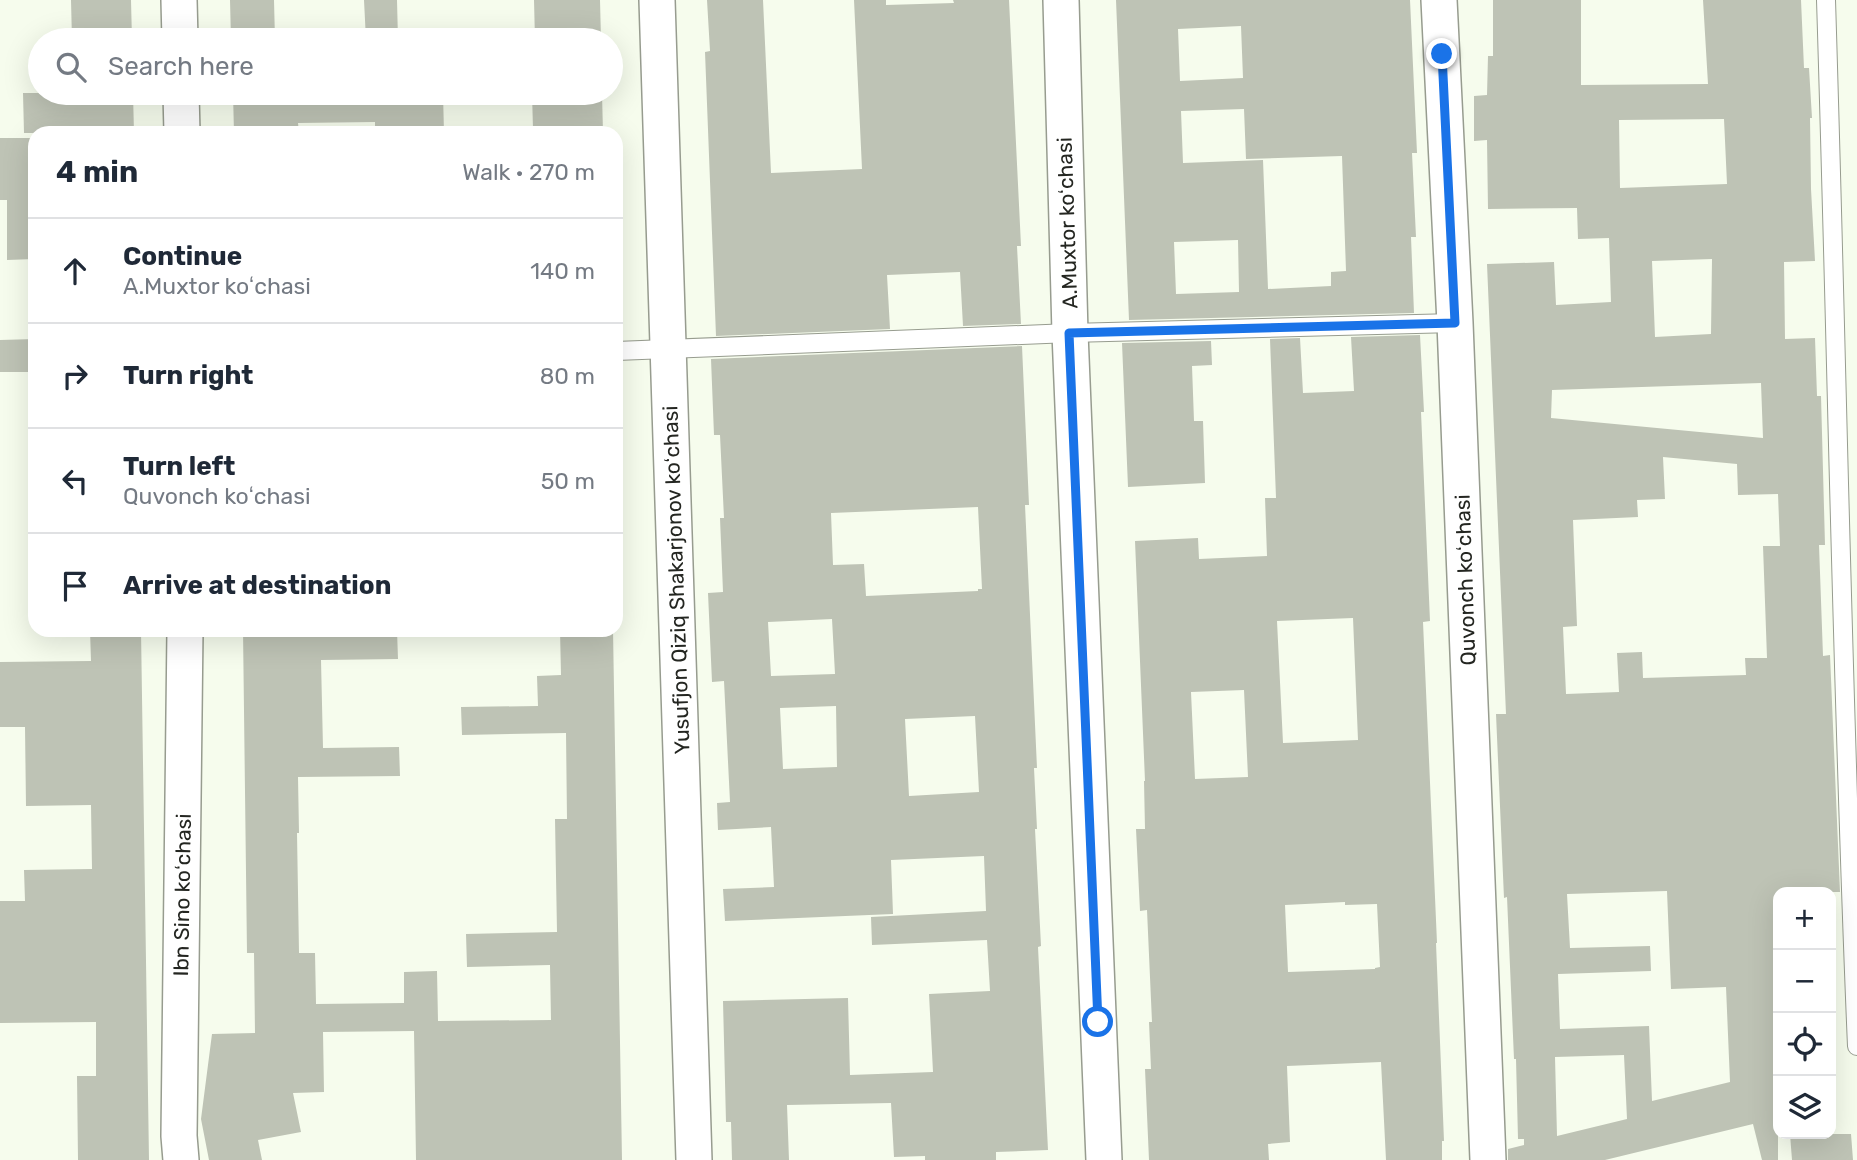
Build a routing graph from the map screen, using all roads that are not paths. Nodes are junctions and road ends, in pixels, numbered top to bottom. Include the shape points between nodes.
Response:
1 (180, 0) edge
2 (657, 0) edge
3 (1060, 0) edge
4 (1440, 0) edge
5 (1826, 0) edge
6 (180, 28) edge
7 (181, 105) edge
8 (182, 126) edge
9 (1455, 323) junction
10 (1069, 333) junction
11 (668, 349) junction
12 (623, 351) edge
13 (185, 637) edge
14 (1857, 1046) edge
15 (181, 1160) edge
16 (694, 1160) edge
17 (1104, 1160) edge
18 (1488, 1160) edge

1 - 6 street
2 - 11 street, Yusufjon Qiziq Shakarjonov koʻchasi
3 - 10 street, A.Muxtor koʻchasi
4 - 9 street, Quvonch koʻchasi
5 - 14 lane via 1847,828
7 - 8 street
9 - 10 lane
9 - 18 street, Quvonch koʻchasi
10 - 11 lane
10 - 17 street, A.Muxtor koʻchasi
11 - 12 lane
11 - 16 street, Yusufjon Qiziq Shakarjonov koʻchasi
13 - 15 street, Ibn Sino koʻchasi

